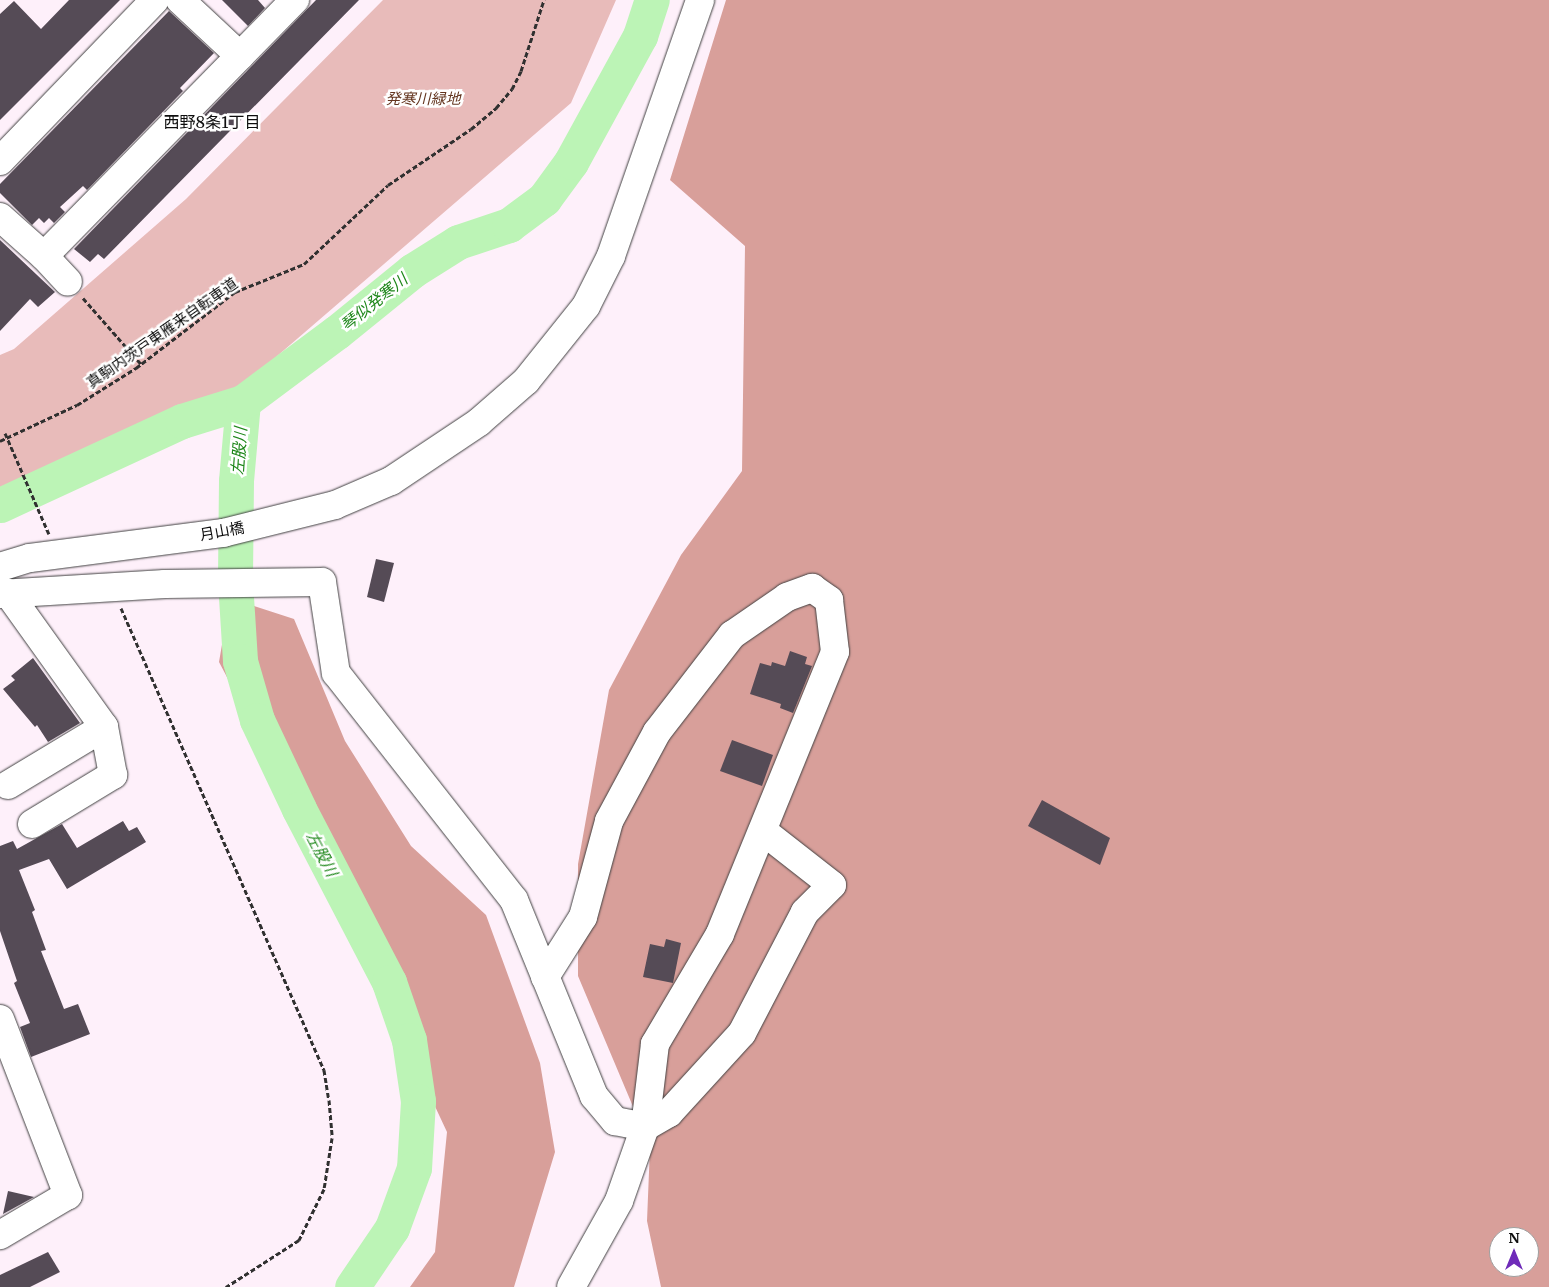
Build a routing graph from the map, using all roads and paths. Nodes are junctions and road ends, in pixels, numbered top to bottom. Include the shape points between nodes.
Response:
1 (156, 0) edge
2 (180, 0) edge
3 (295, 0) edge
4 (544, 0) edge
5 (700, 0) edge
6 (240, 56) junction
7 (0, 161) edge
8 (0, 217) edge
9 (44, 256) junction
10 (75, 288) joint
11 (141, 364) junction
12 (5, 433) dead end
13 (8, 439) junction
14 (0, 441) edge
15 (49, 534) dead end
16 (0, 567) edge
17 (112, 587) junction
18 (4, 593) edge
19 (104, 727) junction
20 (8, 785) dead end
21 (32, 824) dead end
22 (763, 831) junction
23 (546, 977) junction
24 (0, 1019) edge
25 (645, 1127) junction
26 (0, 1235) edge
27 (226, 1287) edge
28 (571, 1287) edge

1 - 7 street
2 - 6 street
3 - 6 street
4 - 11 path, 真駒内茨戸東雁来自転車道 via 521,71 496,108 388,185 304,264 235,292
5 - 16 street, 月山橋 via 611,256 586,306 526,381 447,446 391,481 335,505 223,533 30,558
6 - 9 street
8 - 9 street
9 - 10 street
10 - 11 path
11 - 13 path, 真駒内茨戸東雁来自転車道 via 77,405
12 - 13 path
13 - 14 path, 真駒内茨戸東雁来自転車道
13 - 15 path
17 - 18 street
17 - 23 street via 322,582 336,673 514,900
17 - 27 path via 324,1070 329,1100 332,1138 324,1189 298,1240
18 - 19 street
19 - 20 street
19 - 21 street via 113,776
22 - 23 street via 835,652 829,600 812,588 787,597 732,635 656,732 609,821 583,917
22 - 25 street via 720,934 655,1044
22 - 25 street via 832,885 805,912 742,1033 669,1113
23 - 25 street via 594,1096 615,1121
24 - 26 street via 68,1195
25 - 28 street via 620,1200

